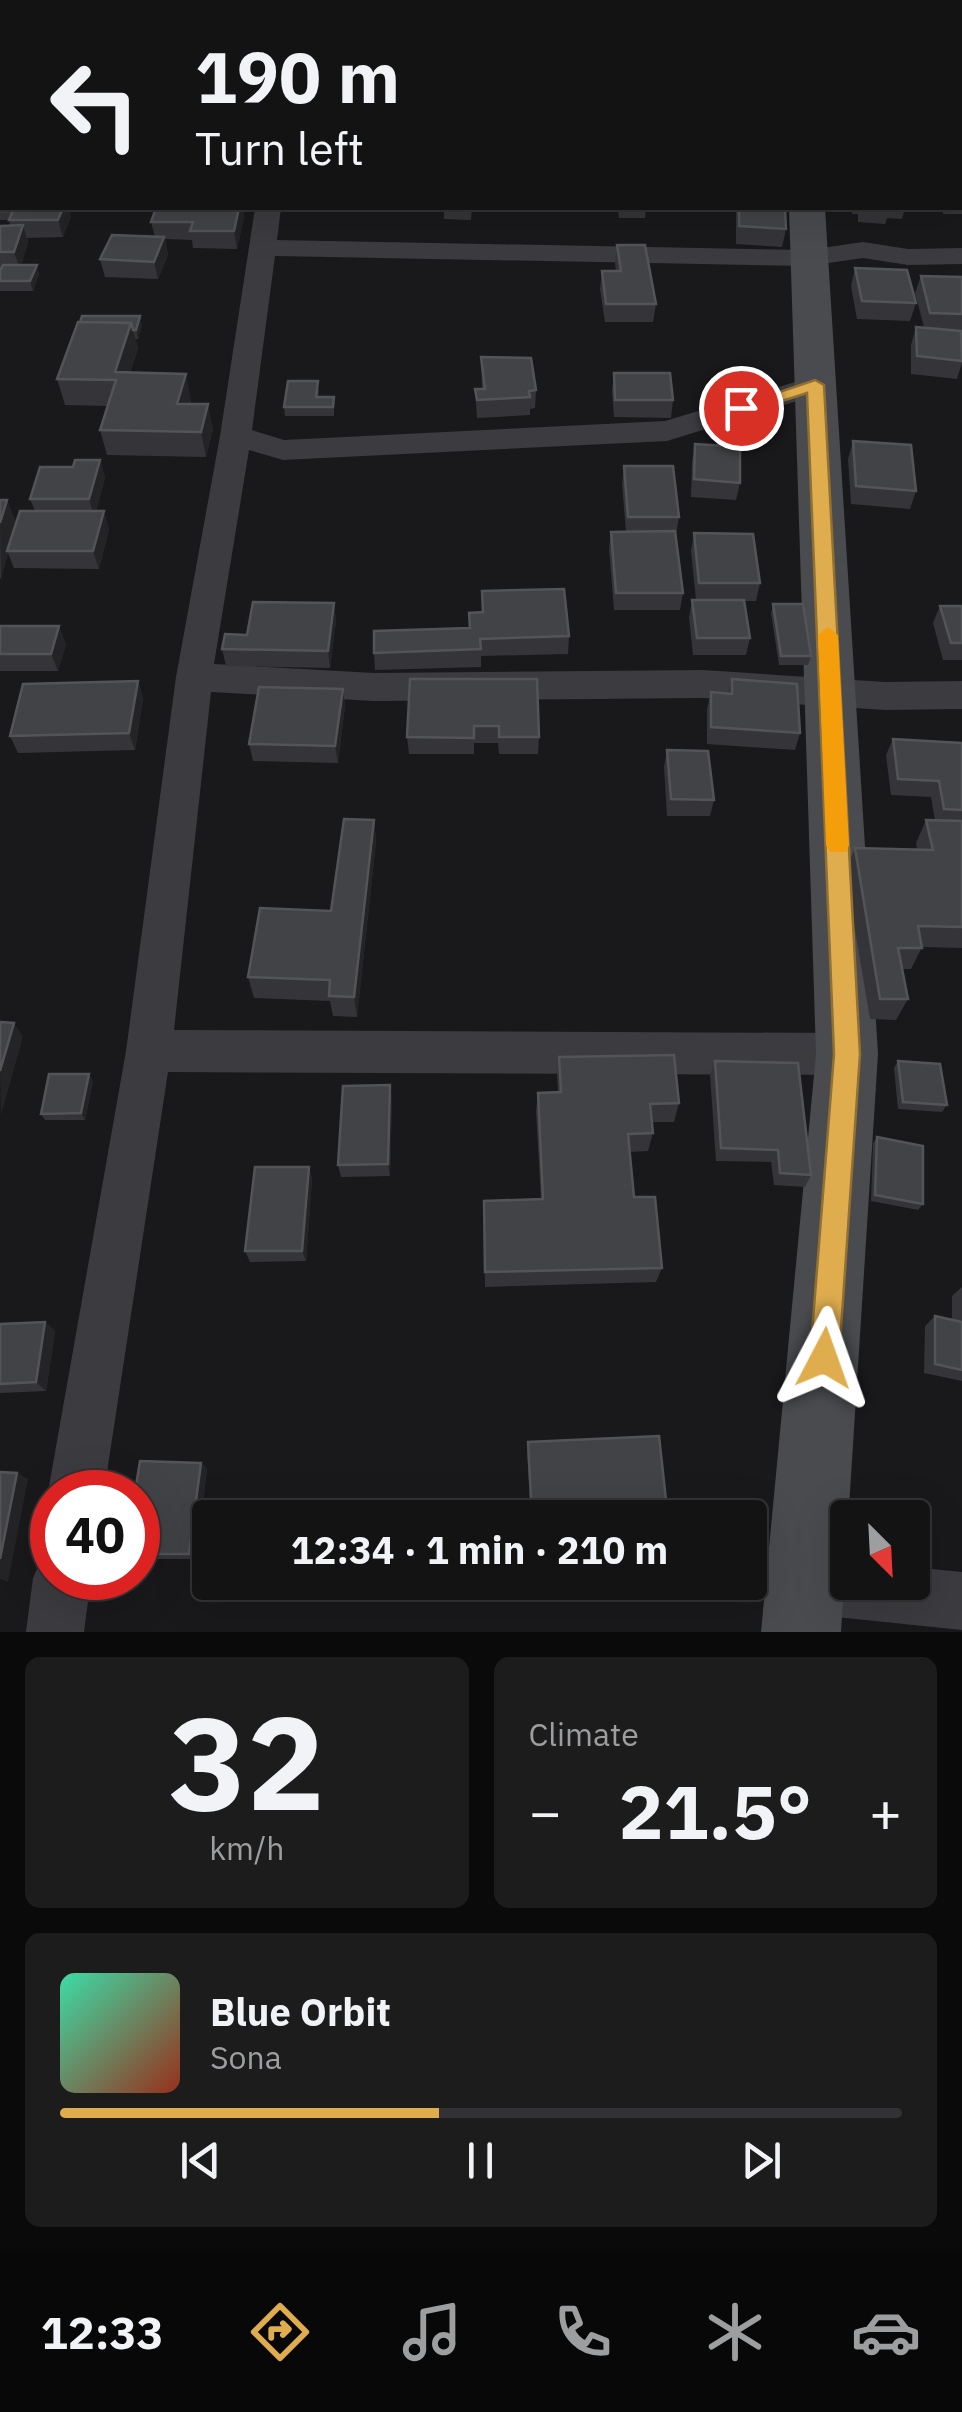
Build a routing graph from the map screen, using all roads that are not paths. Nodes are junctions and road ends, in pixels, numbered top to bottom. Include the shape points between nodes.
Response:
1 (267, 228) edge
2 (808, 232) edge
3 (962, 256) edge
4 (815, 385) junction
5 (236, 436) junction
6 (194, 677) junction
7 (831, 690) junction
8 (962, 695) edge
9 (149, 1051) junction
10 (847, 1054) junction
11 (80, 1470) edge
12 (59, 1600) edge
13 (962, 1600) edge
14 (804, 1608) edge
15 (54, 1632) edge

1 - 2 street
1 - 5 street
2 - 3 street via 863,250
2 - 4 street
4 - 5 street via 668,432 283,450
4 - 7 street
5 - 6 street
6 - 7 street via 374,687
6 - 9 street
7 - 8 street
7 - 10 street
9 - 10 street
9 - 11 street
10 - 14 street
12 - 15 street
13 - 14 street

